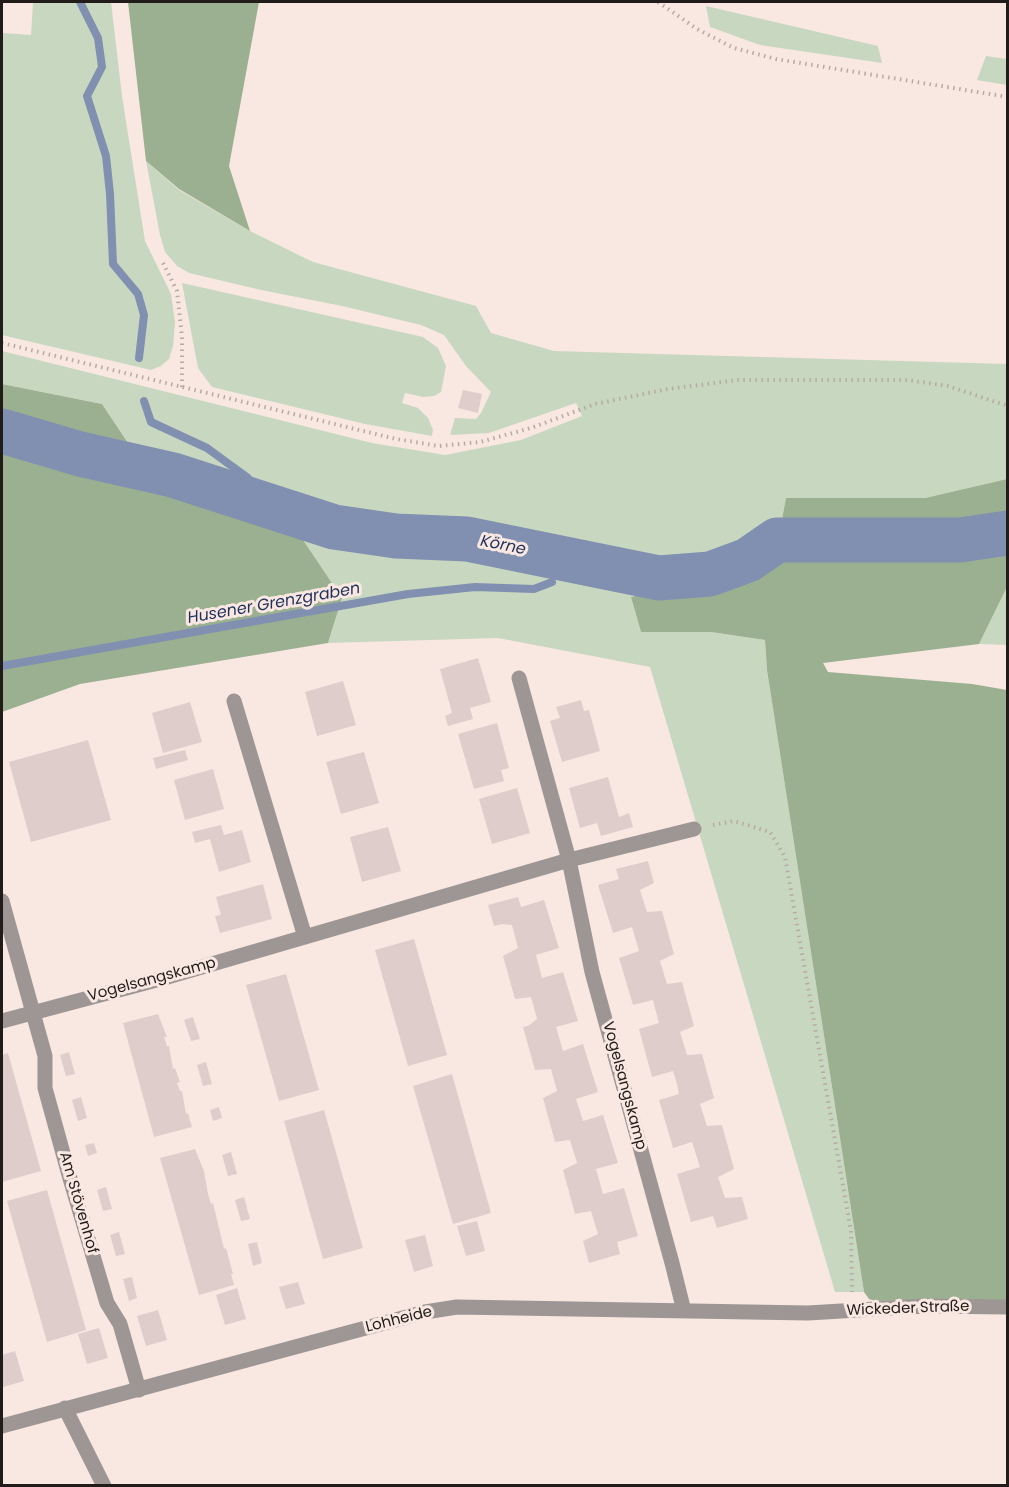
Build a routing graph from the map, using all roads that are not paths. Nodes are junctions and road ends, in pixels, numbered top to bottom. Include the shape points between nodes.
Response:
1 (519, 678) dead end
2 (234, 701) dead end
3 (694, 829) road end
4 (569, 860) junction
5 (2, 901) edge
6 (305, 937) junction
7 (33, 1012) junction
8 (2, 1021) edge
9 (1008, 1307) edge
10 (684, 1311) junction
11 (808, 1313) joint
12 (139, 1390) junction
13 (65, 1408) junction
14 (2, 1426) edge
15 (104, 1485) edge

1 - 4 street, Vogelsangskamp
2 - 6 street
3 - 4 street, Vogelsangskamp
4 - 6 street, Vogelsangskamp
4 - 10 street, Vogelsangskamp via 592,972
5 - 7 street
6 - 7 street, Vogelsangskamp
7 - 8 street, Vogelsangskamp
7 - 12 street, Am Stövenhof via 45,1056 48,1099 107,1303 120,1324
9 - 11 street, Wickeder Straße via 925,1306
10 - 11 street, Lohheide
10 - 12 street, Lohheide via 446,1308
12 - 13 street, Lohheide
13 - 14 street, Lohheide
13 - 15 street

